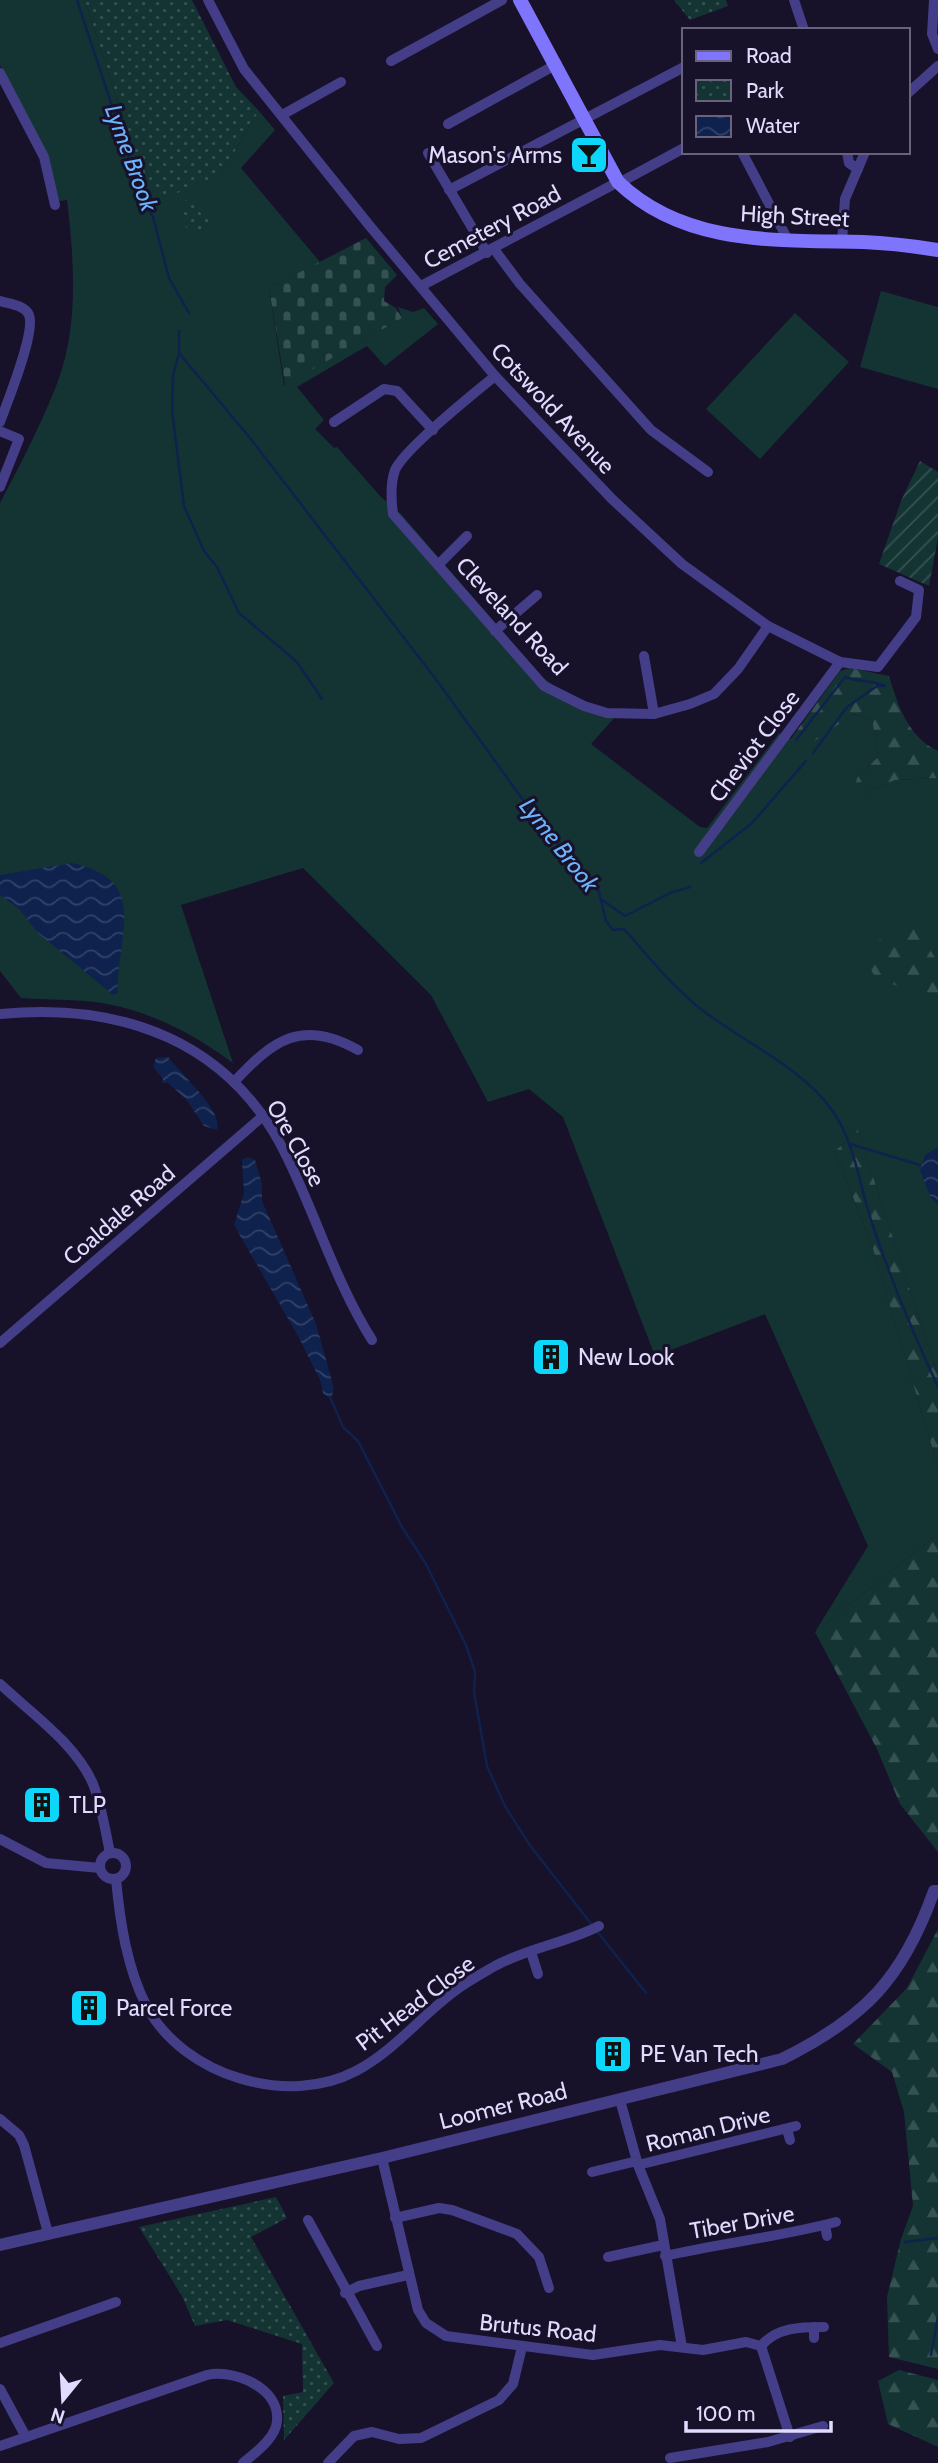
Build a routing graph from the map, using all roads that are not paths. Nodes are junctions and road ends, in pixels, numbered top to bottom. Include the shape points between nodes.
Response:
1 (208, 0) edge
2 (502, 0) edge
3 (520, 0) edge
4 (794, 0) edge
5 (934, 0) edge
6 (803, 28) edge
7 (938, 49) edge
8 (391, 61) dead end
9 (557, 64) junction
10 (938, 66) edge
11 (682, 68) edge
12 (0, 73) edge
13 (341, 82) dead end
14 (910, 91) edge
15 (282, 115) junction
16 (583, 119) junction
17 (448, 124) dead end
18 (682, 149) edge
19 (428, 153) dead end
20 (743, 154) edge
21 (847, 154) edge
22 (865, 154) edge
23 (858, 169) junction
24 (619, 183) junction
25 (449, 190) junction
26 (55, 205) dead end
27 (789, 242) junction
28 (842, 242) junction
29 (938, 250) edge
30 (490, 251) junction
31 (421, 286) junction
32 (0, 302) edge
33 (495, 376) junction
34 (0, 422) edge
35 (334, 422) dead end
36 (433, 429) junction
37 (0, 431) edge
38 (708, 472) dead end
39 (0, 486) edge
40 (467, 536) dead end
41 (438, 565) junction
42 (900, 581) dead end
43 (537, 595) dead end
44 (768, 626) junction
45 (495, 631) junction
46 (645, 656) dead end
47 (840, 662) junction
48 (654, 714) junction
49 (699, 852) dead end
50 (0, 1014) edge
51 (358, 1050) dead end
52 (234, 1082) junction
53 (263, 1116) junction
54 (372, 1340) dead end
55 (0, 1343) edge
56 (0, 1684) edge
57 (0, 1839) edge
58 (110, 1853) junction
59 (100, 1868) junction
60 (116, 1879) junction
61 (938, 1891) edge
62 (599, 1926) dead end
63 (531, 1952) junction
64 (538, 1974) dead end
65 (620, 2100) junction
66 (0, 2119) edge
67 (791, 2132) dead end
68 (382, 2158) junction
69 (637, 2163) junction
70 (592, 2172) dead end
71 (395, 2218) junction
72 (308, 2220) dead end
73 (830, 2228) dead end
74 (48, 2233) junction
75 (0, 2245) edge
76 (663, 2245) junction
77 (665, 2256) junction
78 (608, 2257) dead end
79 (408, 2275) junction
80 (549, 2288) dead end
81 (345, 2293) junction
82 (116, 2302) dead end
83 (814, 2338) dead end
84 (0, 2343) edge
85 (377, 2346) dead end
86 (761, 2346) junction
87 (522, 2347) junction
88 (682, 2347) junction
89 (0, 2389) edge
90 (823, 2426) dead end
91 (26, 2437) junction
92 (790, 2437) junction
93 (0, 2446) edge
94 (670, 2458) dead end
95 (243, 2463) edge
96 (328, 2463) edge

1 - 15 street, Cotswold Avenue via 244,69
2 - 8 street
3 - 9 main road, High Street
4 - 6 street
5 - 7 street via 932,34
9 - 16 main road, High Street
9 - 17 street
10 - 14 street
11 - 16 street
12 - 26 street via 44,158
13 - 15 street
15 - 31 street, Cotswold Avenue
16 - 24 main road, High Street
16 - 25 street
18 - 24 street, Cemetery Road
19 - 25 street
20 - 27 street
21 - 23 street via 849,163
22 - 23 street
23 - 28 street via 845,199
24 - 27 main road, High Street via 639,202 701,228 732,237
24 - 30 street, Cemetery Road
25 - 30 street
27 - 28 main road, High Street
28 - 29 main road, High Street
30 - 31 street, Cemetery Road
30 - 38 street via 651,430
31 - 33 street, Cotswold Avenue
32 - 34 street via 22,307 30,326
33 - 36 street, Cleveland Road
33 - 44 street, Cotswold Avenue via 611,499 681,564
35 - 36 street via 384,389 397,391
36 - 41 street, Cleveland Road via 396,468 391,494 393,514
37 - 39 street via 19,439
40 - 41 street
41 - 45 street, Cleveland Road
42 - 47 street, Cotswold Avenue via 919,590 916,617 878,667
43 - 45 street
44 - 47 street, Cotswold Avenue
44 - 48 street, Cleveland Road via 714,694
45 - 48 street, Cleveland Road via 544,686 607,713
46 - 48 street
47 - 49 street, Cheviot Close
50 - 52 street, Ore Close via 48,1010 118,1018 186,1047
51 - 52 street via 316,1033 289,1037 266,1049
52 - 53 street, Ore Close
53 - 54 street, Ore Close via 292,1168 351,1306
53 - 55 street, Coaldale Road
56 - 58 street via 79,1759 104,1815
57 - 59 street via 46,1863
58 - 59 street via 100,1861
58 - 60 street via 126,1861 123,1875
59 - 60 street via 107,1878
60 - 63 street, Pit Head Close via 131,1969 148,2010 201,2061 231,2075 285,2088 332,2082 356,2071 384,2054 458,1988 498,1964
61 - 65 street, Loomer Road via 934,1891 919,1934 898,1969 859,2011 820,2040 782,2059
62 - 63 street, Pit Head Close
63 - 64 street
65 - 68 street, Loomer Road
65 - 69 street
66 - 74 street via 23,2145
67 - 69 street, Roman Drive
68 - 71 street, Brutus Road
68 - 74 street, Loomer Road
69 - 70 street, Roman Drive
69 - 76 street via 653,2198
71 - 79 street, Brutus Road
71 - 80 street via 439,2208 517,2234 539,2257
72 - 81 street
73 - 77 street, Tiber Drive
74 - 75 street, Loomer Road
76 - 77 street
76 - 78 street
77 - 88 street
79 - 81 street
79 - 87 street, Brutus Road via 418,2310 436,2332
81 - 85 street
82 - 84 street
83 - 86 street, Brutus Road via 819,2327 779,2332
86 - 88 street, Brutus Road via 746,2342 703,2350
86 - 92 street
87 - 88 street, Brutus Road via 593,2355 641,2347
87 - 96 street via 513,2384 499,2400 421,2438 399,2439 372,2432 354,2436
89 - 91 street
90 - 92 street
91 - 93 street
91 - 95 street via 217,2373 236,2374 272,2402 277,2421
92 - 94 street

